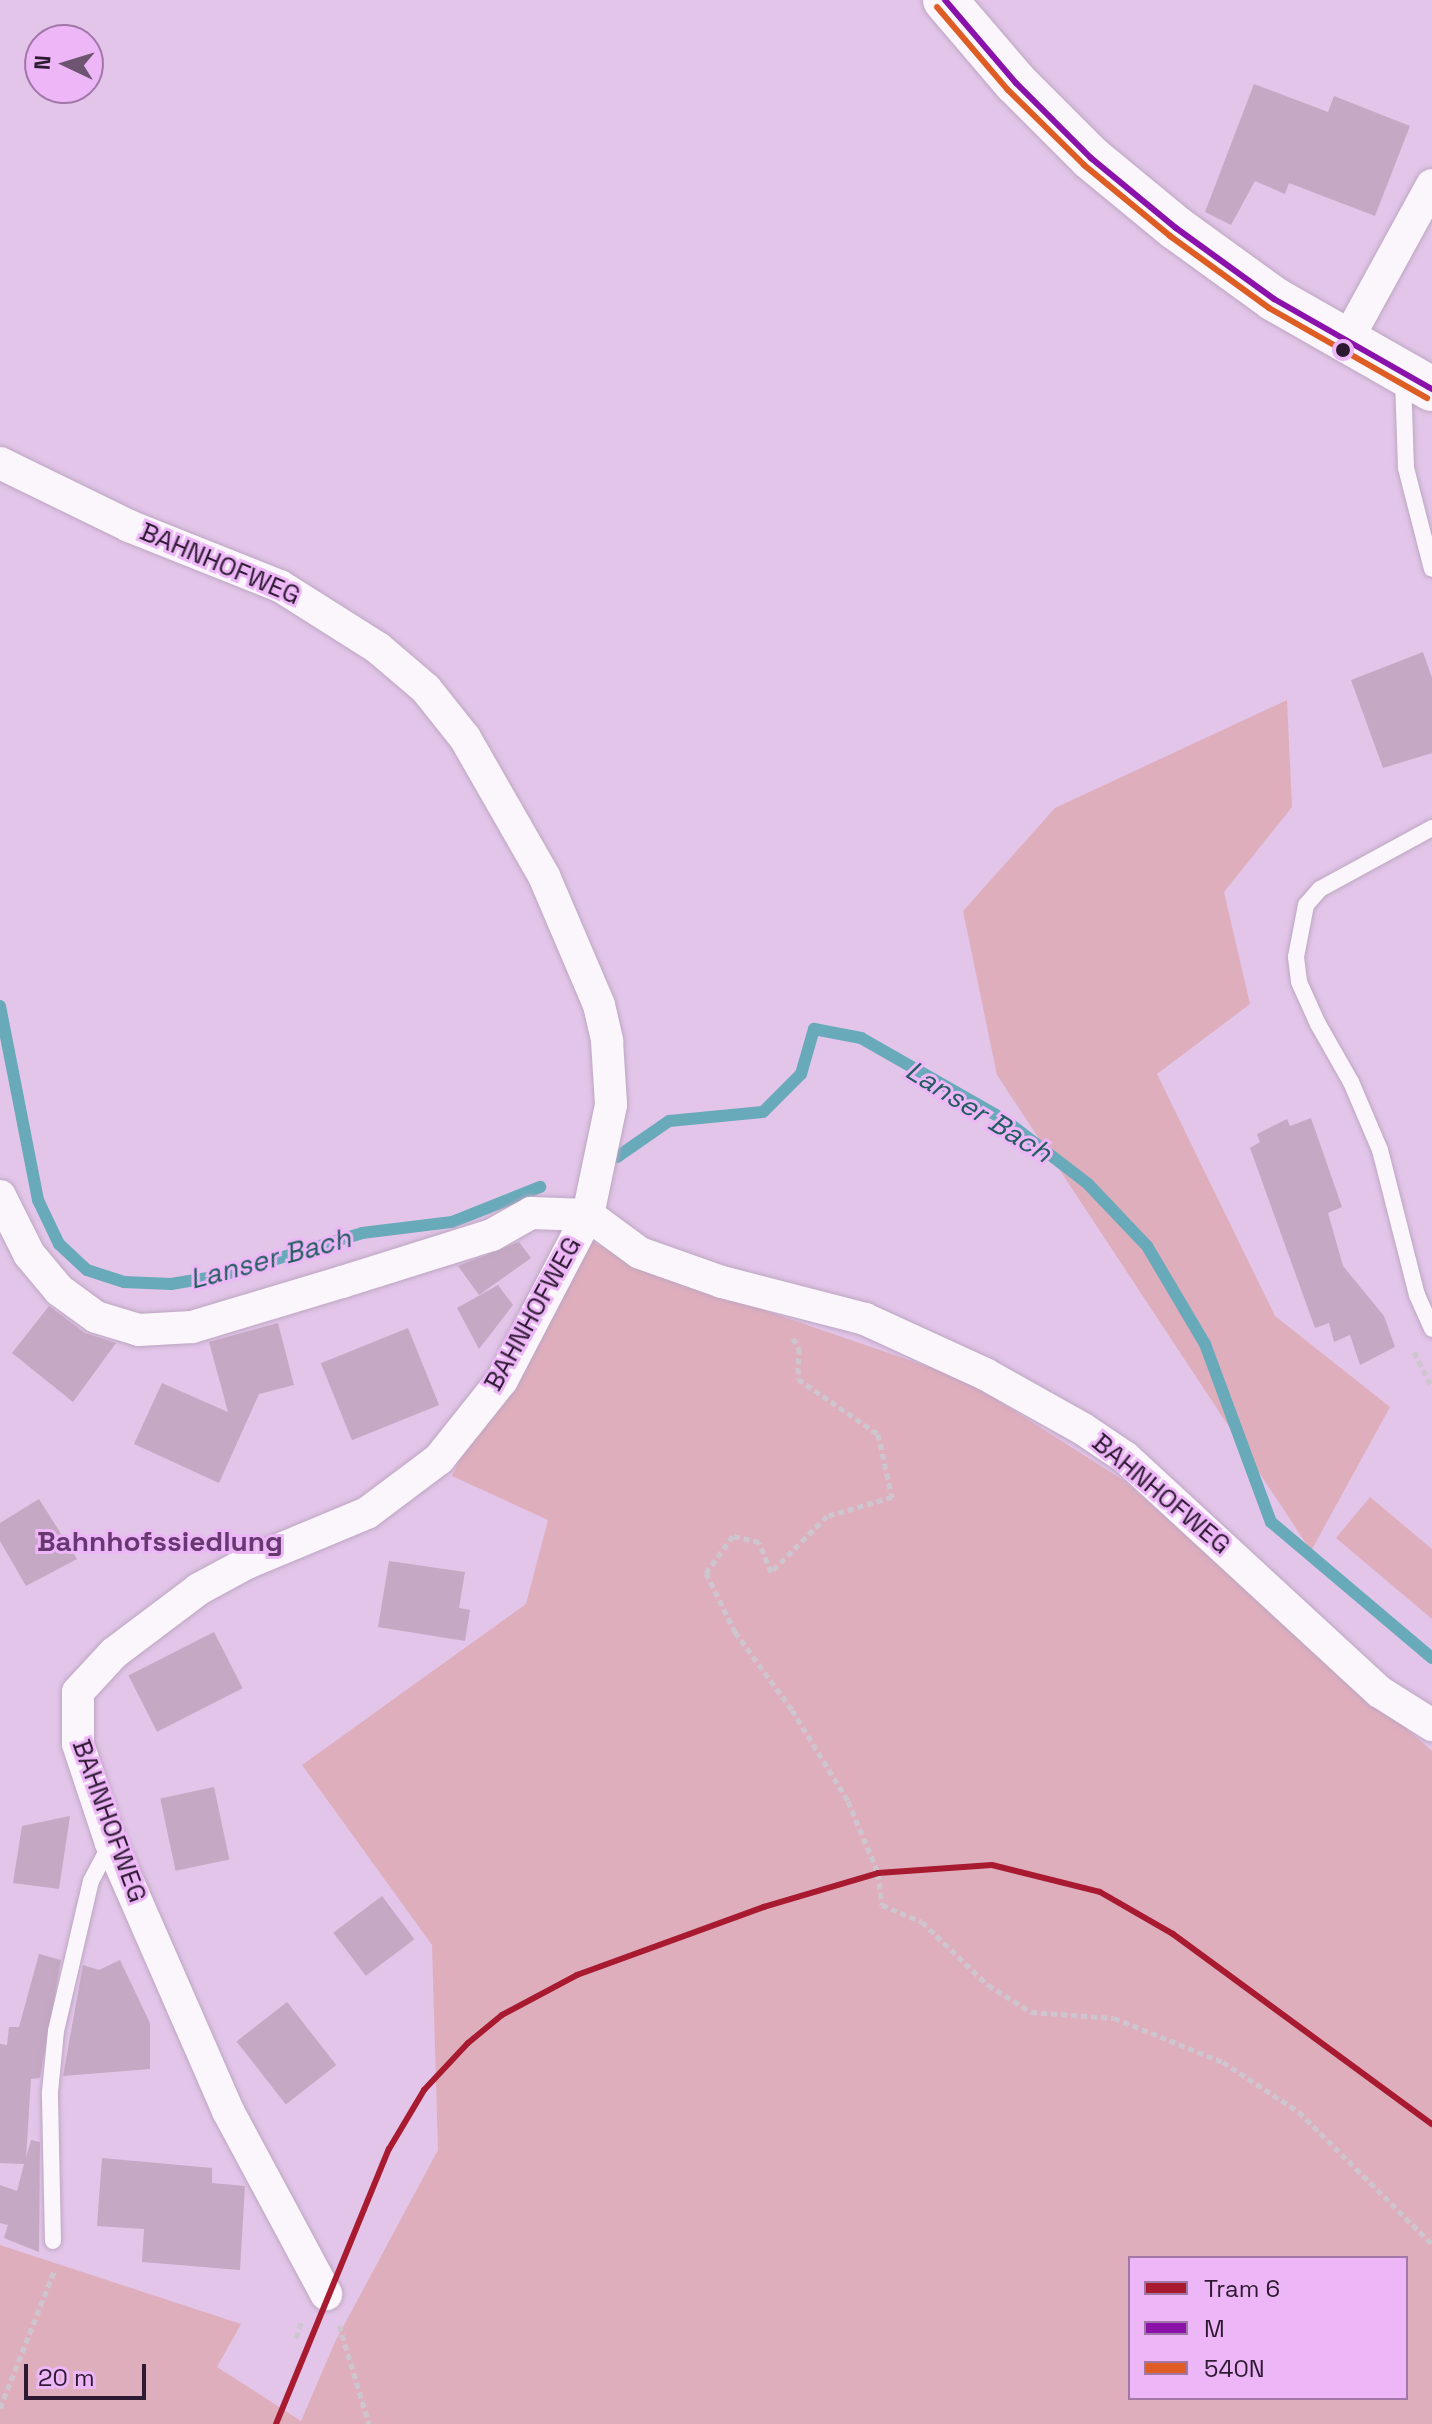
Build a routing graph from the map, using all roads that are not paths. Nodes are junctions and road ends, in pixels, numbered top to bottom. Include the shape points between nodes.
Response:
1 (945, 0) edge
2 (1432, 185) edge
3 (1346, 342) junction
4 (1418, 381) edge
5 (0, 463) edge
6 (1432, 569) edge
7 (1432, 828) edge
8 (0, 1196) edge
9 (588, 1215) junction
10 (1432, 1329) edge
11 (1432, 1725) edge
12 (111, 1843) junction
13 (53, 2241) road end
14 (326, 2294) road end

1 - 3 main road via 1016,83 1091,158 1200,246
2 - 3 street
3 - 4 main road
4 - 6 lane via 1406,468
5 - 9 street, BAHNHOFWEG via 129,526 233,564 323,610 426,689 465,738 544,876 599,1005 612,1071 611,1105
7 - 10 lane via 1320,889 1306,905 1296,957 1299,982 1380,1150 1417,1295
8 - 9 street, BAHNHOFWEG via 29,1254 59,1290 96,1317 139,1330 192,1327 492,1235 531,1213
9 - 11 street, BAHNHOFWEG via 640,1253 865,1319 985,1374 1083,1429 1126,1458 1380,1692
9 - 12 street, BAHNHOFWEG via 502,1380 439,1459 367,1513 209,1583 87,1677 78,1692 75,1724
12 - 13 lane via 91,1881 56,2031 50,2092
12 - 14 street, BAHNHOFWEG via 228,2111

